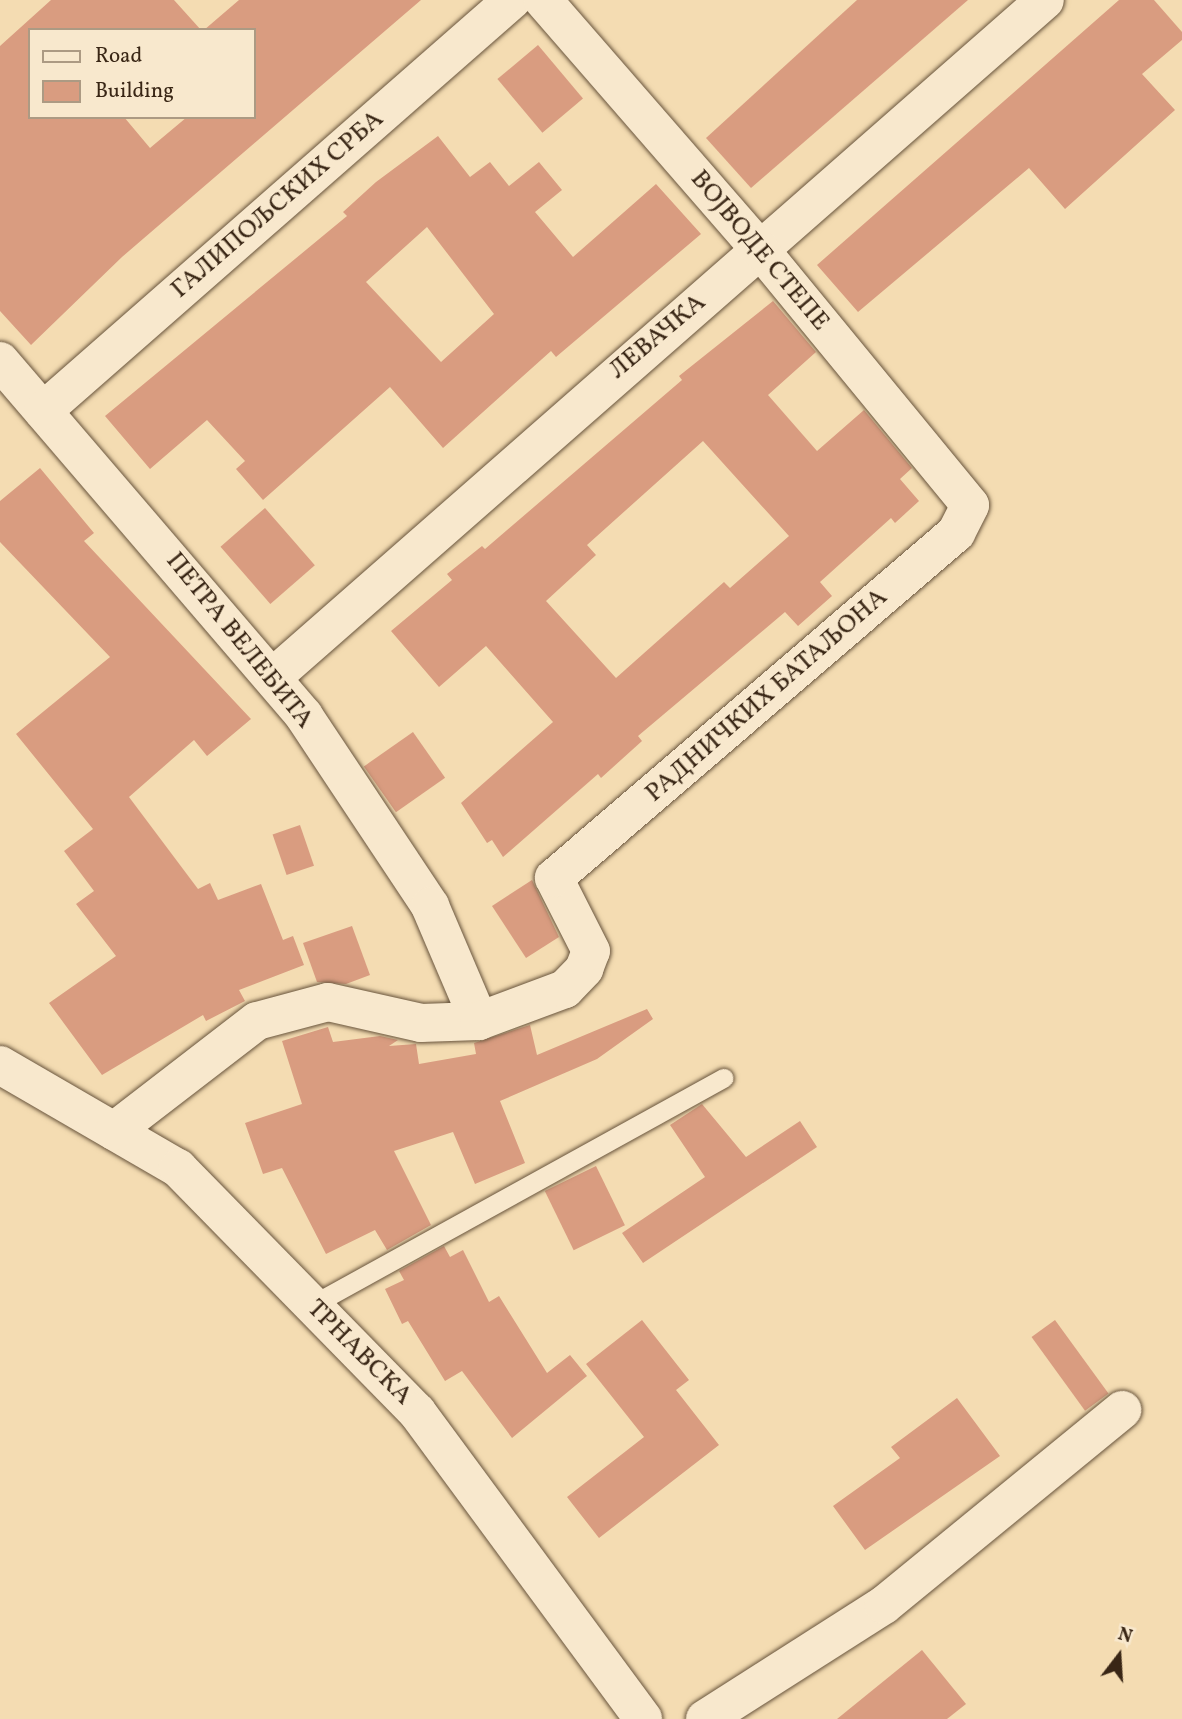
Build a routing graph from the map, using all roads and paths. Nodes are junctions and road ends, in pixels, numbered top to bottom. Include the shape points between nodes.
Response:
1 (512, 0) edge
2 (543, 0) edge
3 (1045, 0) edge
4 (762, 251) junction
5 (0, 361) edge
6 (43, 411) junction
7 (970, 505) joint
8 (274, 676) junction
9 (479, 1021) junction
10 (9, 1078) edge
11 (723, 1079) dead end
12 (114, 1131) junction
13 (312, 1305) junction
14 (1122, 1410) dead end
15 (643, 1719) edge
16 (705, 1719) edge

1 - 6 street, ГАЛИПОЉСКИХ СРБА
2 - 4 street, ВОЈВОДЕ СТЕПЕ
3 - 4 street, ЛЕВАЧКА
4 - 7 street, ВОЈВОДЕ СТЕПЕ
4 - 8 street, ЛЕВАЧКА via 504,469
5 - 6 street, ПЕТРА ВЕЛЕБИТА
6 - 8 street, ПЕТРА ВЕЛЕБИТА
7 - 9 street, РАДНИЧКИХ БАТАЉОНА via 956,533 554,878 587,934 591,951 584,969 565,989
8 - 9 street, ПЕТРА ВЕЛЕБИТА via 430,906
9 - 12 street via 421,1023 328,1002 257,1021
10 - 12 street, ТРНАВСКА
11 - 13 lane
12 - 13 street, ТРНАВСКА via 178,1168
13 - 15 street, ТРНАВСКА via 416,1412
14 - 16 street via 884,1605

